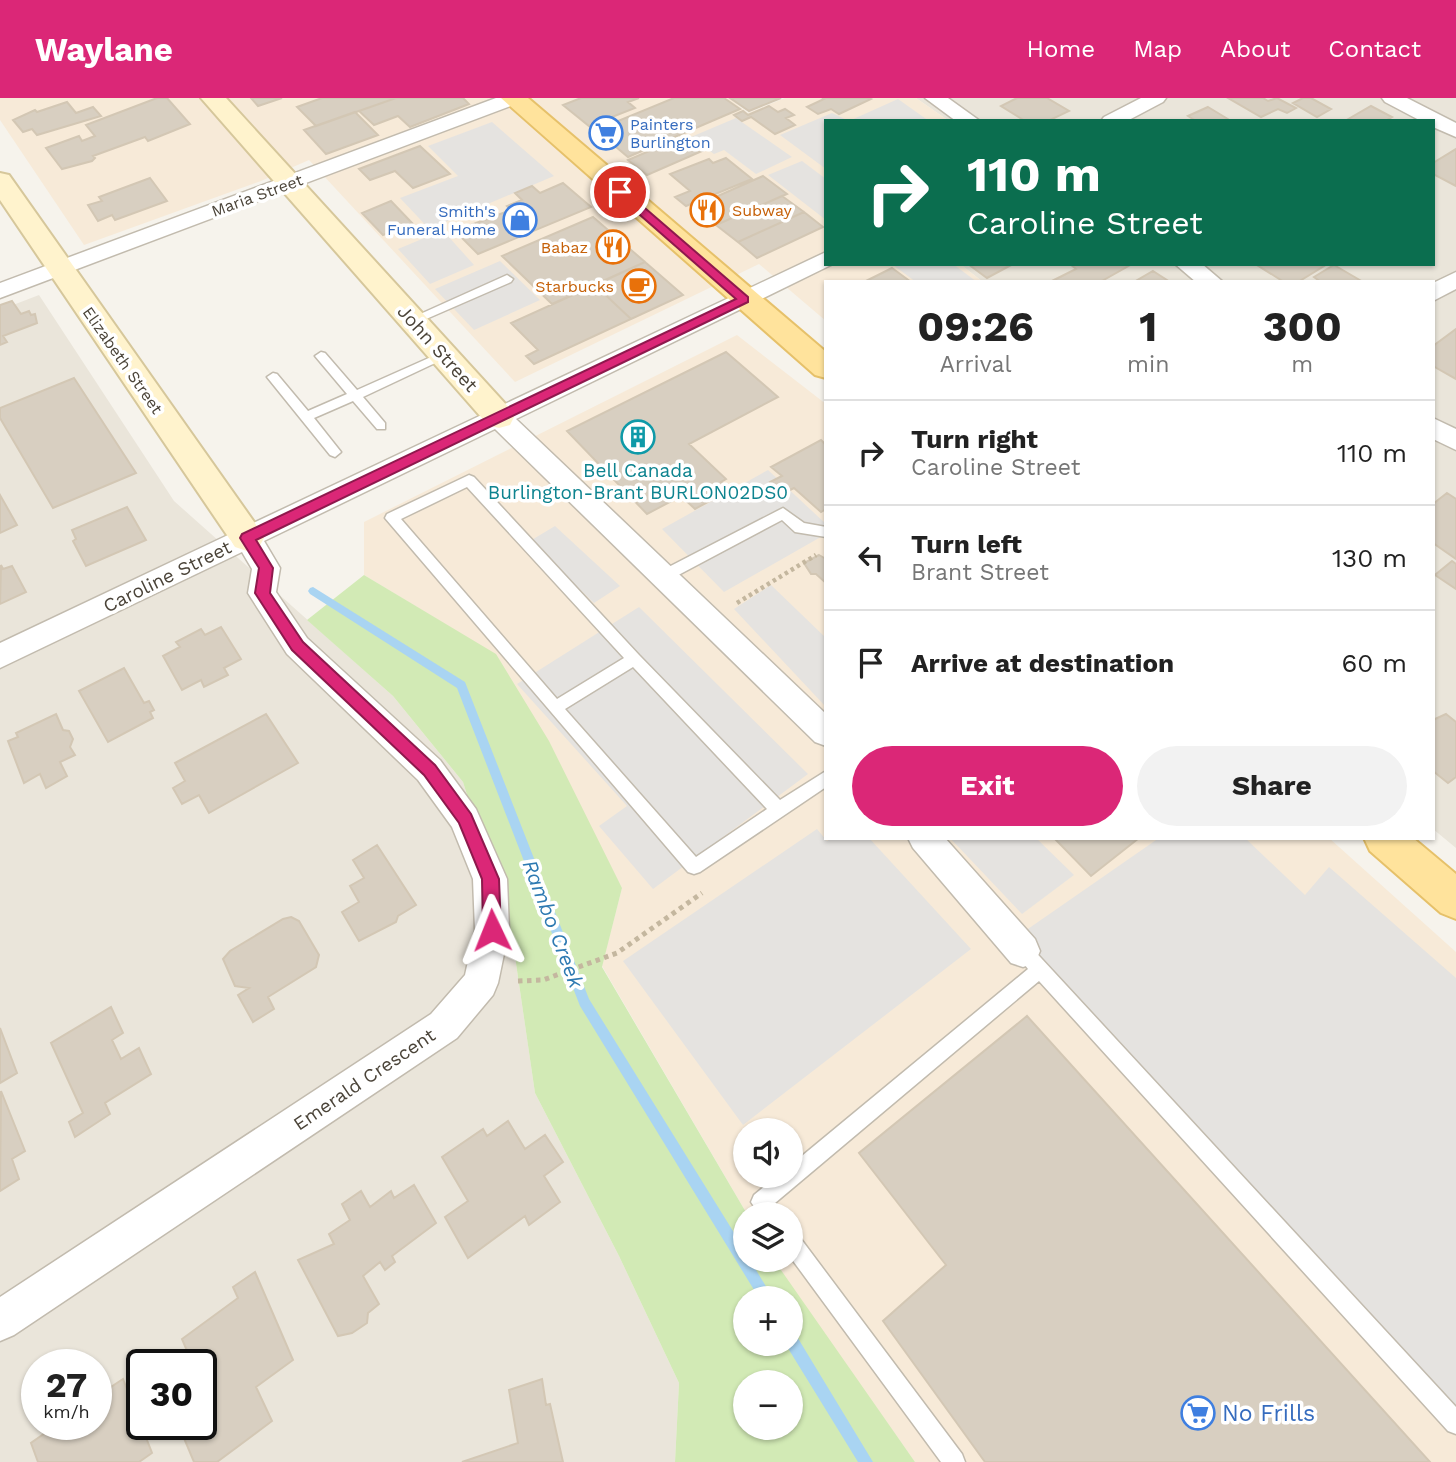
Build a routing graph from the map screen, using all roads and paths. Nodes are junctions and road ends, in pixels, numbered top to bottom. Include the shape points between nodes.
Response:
1 (213, 98) edge
2 (514, 98) edge
3 (935, 98) edge
4 (1156, 98) edge
5 (1392, 98) edge
6 (967, 119) edge
7 (1115, 119) edge
8 (1433, 119) edge
9 (1435, 120) edge
10 (1456, 131) edge
11 (0, 181) edge
12 (290, 183) junction
13 (824, 260) edge
14 (1189, 266) edge
15 (60, 268) junction
16 (507, 279) dead end
17 (1456, 279) edge
18 (1209, 280) edge
19 (0, 291) edge
20 (1435, 294) edge
21 (744, 300) junction
22 (413, 320) junction
23 (321, 356) dead end
24 (444, 356) junction
25 (824, 366) edge
26 (273, 377) dead end
27 (355, 395) junction
28 (306, 417) junction
29 (499, 417) junction
30 (381, 426) dead end
31 (1435, 428) edge
32 (1456, 441) edge
33 (335, 452) dead end
34 (824, 532) edge
35 (247, 538) junction
36 (824, 550) edge
37 (664, 576) junction
38 (708, 619) junction
39 (0, 656) edge
40 (634, 659) junction
41 (555, 708) junction
42 (824, 731) edge
43 (824, 779) edge
44 (779, 810) junction
45 (926, 840) edge
46 (1386, 840) edge
47 (1456, 900) edge
48 (590, 961) dead end
49 (1031, 961) junction
50 (543, 980) dead end
51 (761, 1202) edge
52 (803, 1258) edge
53 (0, 1321) edge
54 (1456, 1423) edge
55 (954, 1462) edge

1 - 12 street, John Street
2 - 12 street, Maria Street
2 - 21 main road
3 - 6 street
4 - 7 street
5 - 8 street
9 - 10 street
11 - 15 street, Elizabeth Street
12 - 15 street, Maria Street
12 - 22 street, John Street
13 - 21 street, Caroline Street
14 - 18 street
15 - 19 street, Maria Street
15 - 35 street, Elizabeth Street
16 - 22 lane
17 - 20 street
21 - 25 main road
21 - 29 street, Caroline Street
22 - 24 street, John Street
23 - 27 lane
24 - 27 lane
24 - 29 street, John Street
26 - 28 lane
27 - 28 lane
27 - 30 lane
28 - 33 lane
29 - 35 street, Caroline Street
29 - 37 street, John Street
31 - 32 street
34 - 37 lane via 800,528 783,513
35 - 39 street, Caroline Street
35 - 53 street, Emerald Crescent via 266,568 262,593 297,646 429,770 465,819 490,879 492,930 481,983 444,1026
36 - 38 path
37 - 38 street, John Street
38 - 42 street, John Street
40 - 41 lane
40 - 41 lane via 469,480 392,518
40 - 44 lane
41 - 44 lane via 694,867
43 - 44 lane
45 - 49 street
46 - 47 main road
48 - 50 path
49 - 51 lane
49 - 54 lane
52 - 55 lane

